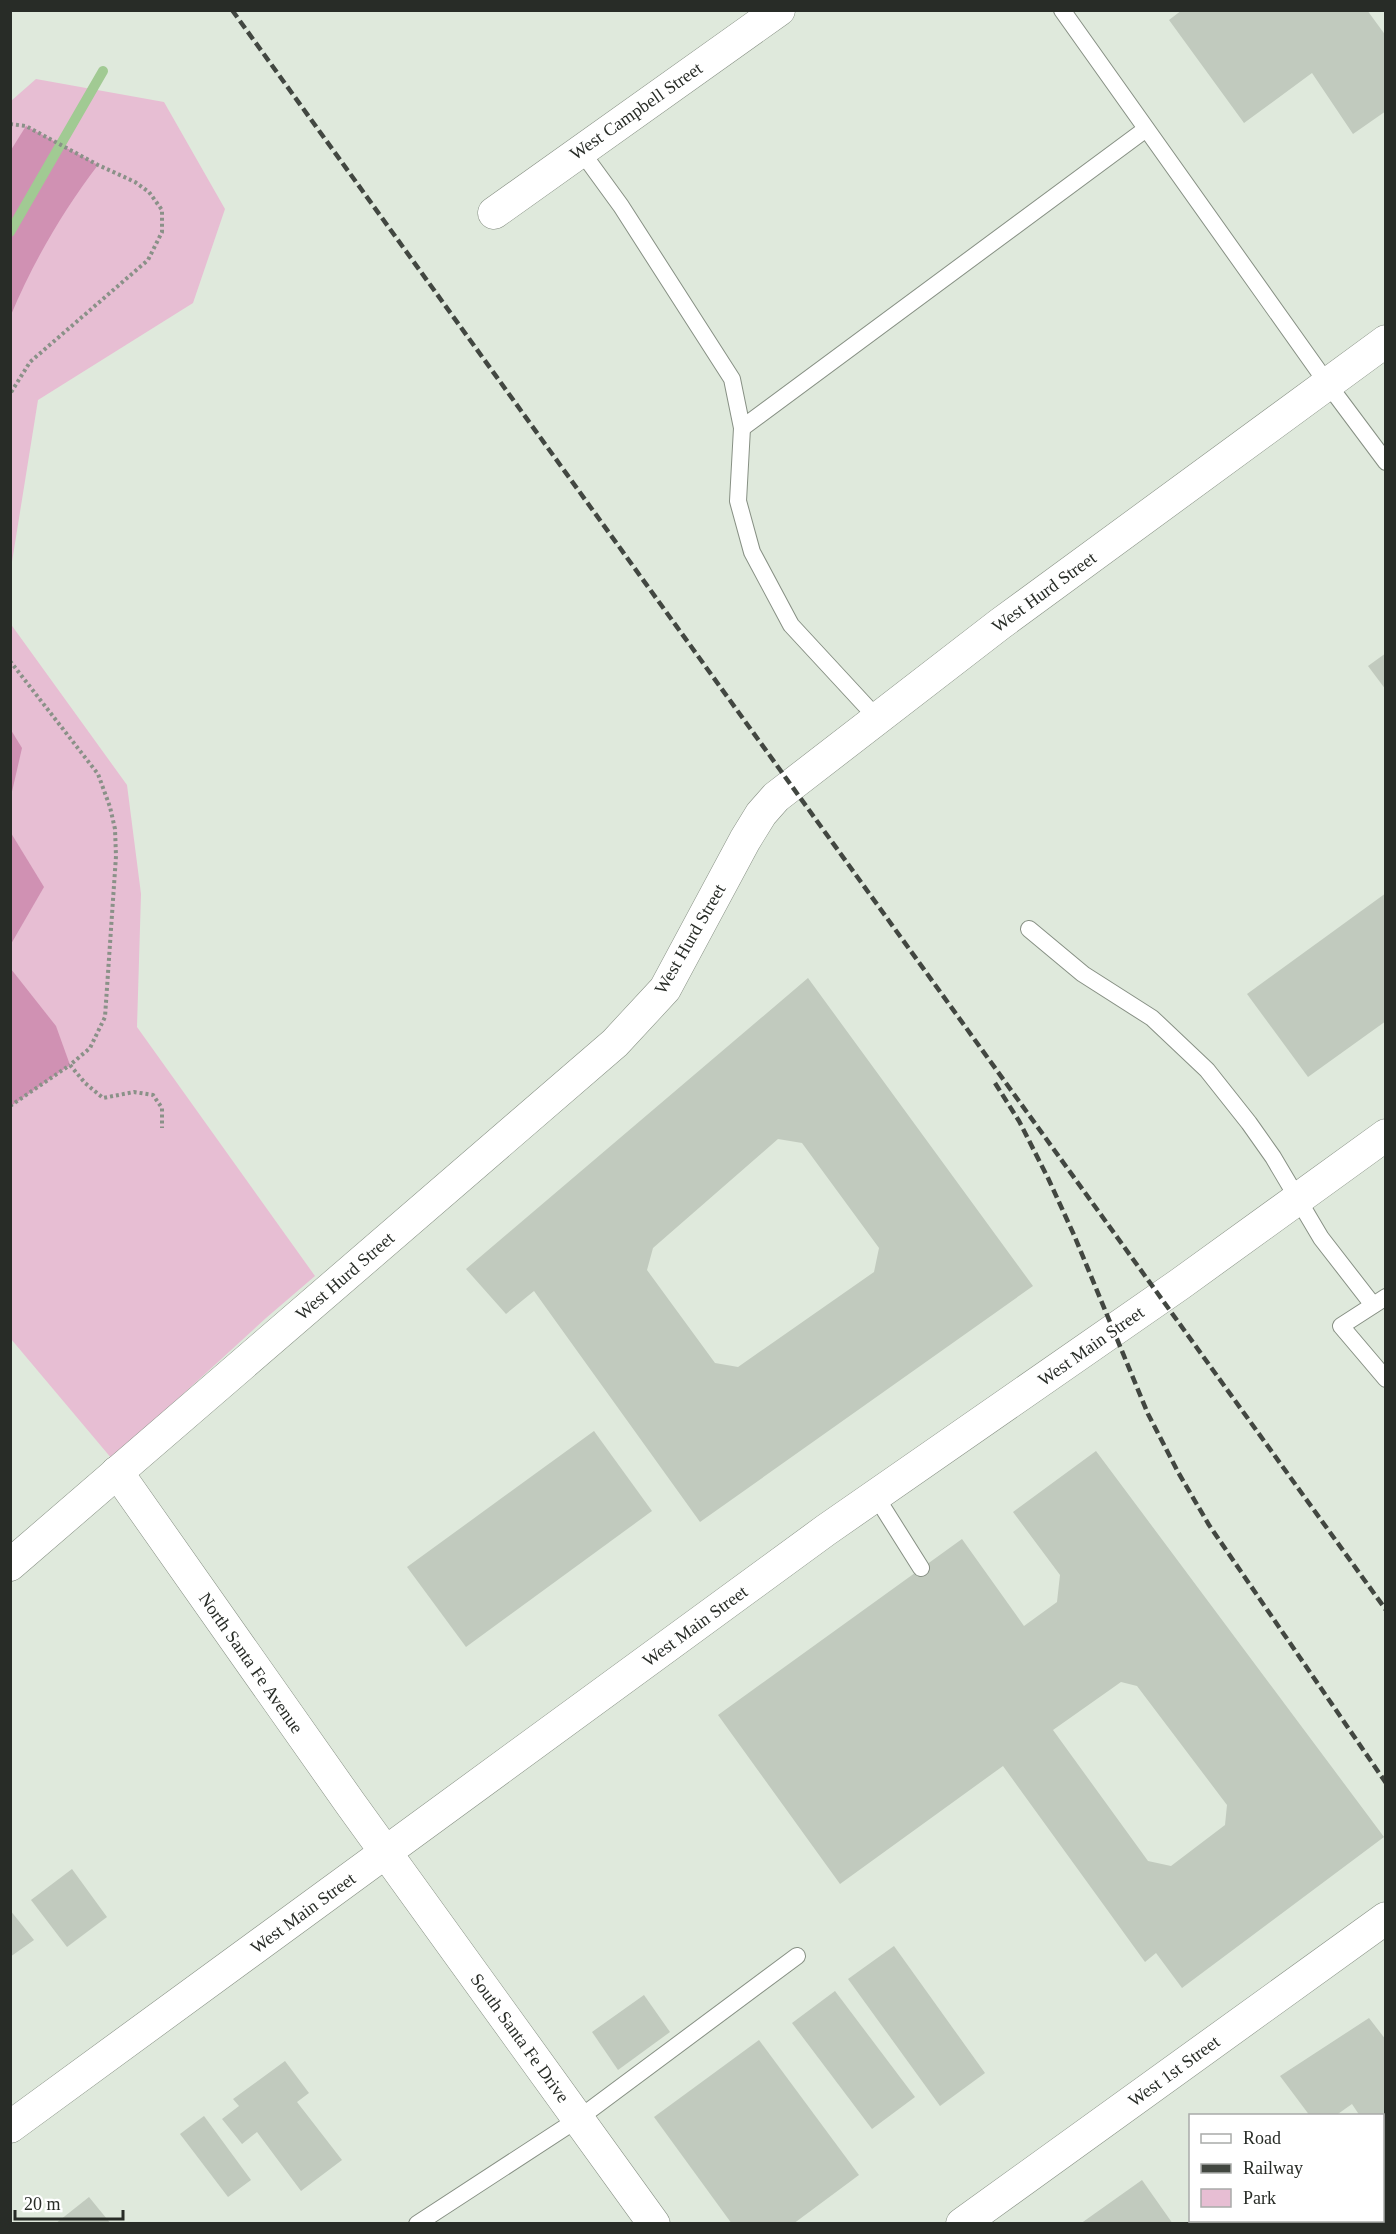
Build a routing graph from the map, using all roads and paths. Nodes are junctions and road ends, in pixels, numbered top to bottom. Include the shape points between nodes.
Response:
1 (779, 10) edge
2 (1062, 10) edge
3 (10, 124) edge
4 (1146, 129) junction
5 (581, 151) junction
6 (494, 213) dead end
7 (1386, 341) edge
8 (1327, 383) junction
9 (10, 394) edge
10 (742, 428) junction
11 (1386, 462) edge
12 (10, 661) edge
13 (877, 718) junction
14 (1029, 929) dead end
15 (70, 1065) junction
16 (10, 1106) edge
17 (162, 1128) dead end
18 (1386, 1135) edge
19 (1298, 1199) junction
20 (1379, 1301) edge
21 (1386, 1379) edge
22 (117, 1472) junction
23 (875, 1495) junction
24 (10, 1565) edge
25 (921, 1568) dead end
26 (386, 1852) junction
27 (1386, 1918) edge
28 (797, 1956) dead end
29 (578, 2120) junction
30 (10, 2127) edge
31 (417, 2223) edge
32 (654, 2223) edge
33 (962, 2223) edge

1 - 5 street, West Campbell Street
2 - 4 lane
3 - 9 path via 26,126 135,182 150,192 162,210 162,232 148,260 30,362
4 - 8 lane
4 - 10 lane
5 - 6 street, West Campbell Street
5 - 10 lane via 732,379
7 - 8 street, West Hurd Street
8 - 11 lane
8 - 13 street, West Hurd Street
10 - 13 lane via 738,501 752,552 791,626
12 - 15 path via 98,774 116,830 105,1017 90,1048
13 - 22 street, West Hurd Street via 776,797 761,814 666,989 615,1042
14 - 19 lane via 1083,974 1152,1018 1207,1070 1249,1123
15 - 16 path
15 - 17 path via 103,1098 134,1092 153,1095 162,1108
18 - 19 street, West Main Street
19 - 20 lane via 1321,1238
19 - 23 street, West Main Street
20 - 21 lane via 1341,1326
22 - 24 street, West Hurd Street
22 - 26 street, North Santa Fe Avenue
23 - 25 lane
23 - 26 street, West Main Street
26 - 29 street, South Santa Fe Drive
26 - 30 street, West Main Street
27 - 33 street, West 1st Street
28 - 29 lane
29 - 31 lane
29 - 32 street, South Santa Fe Drive

